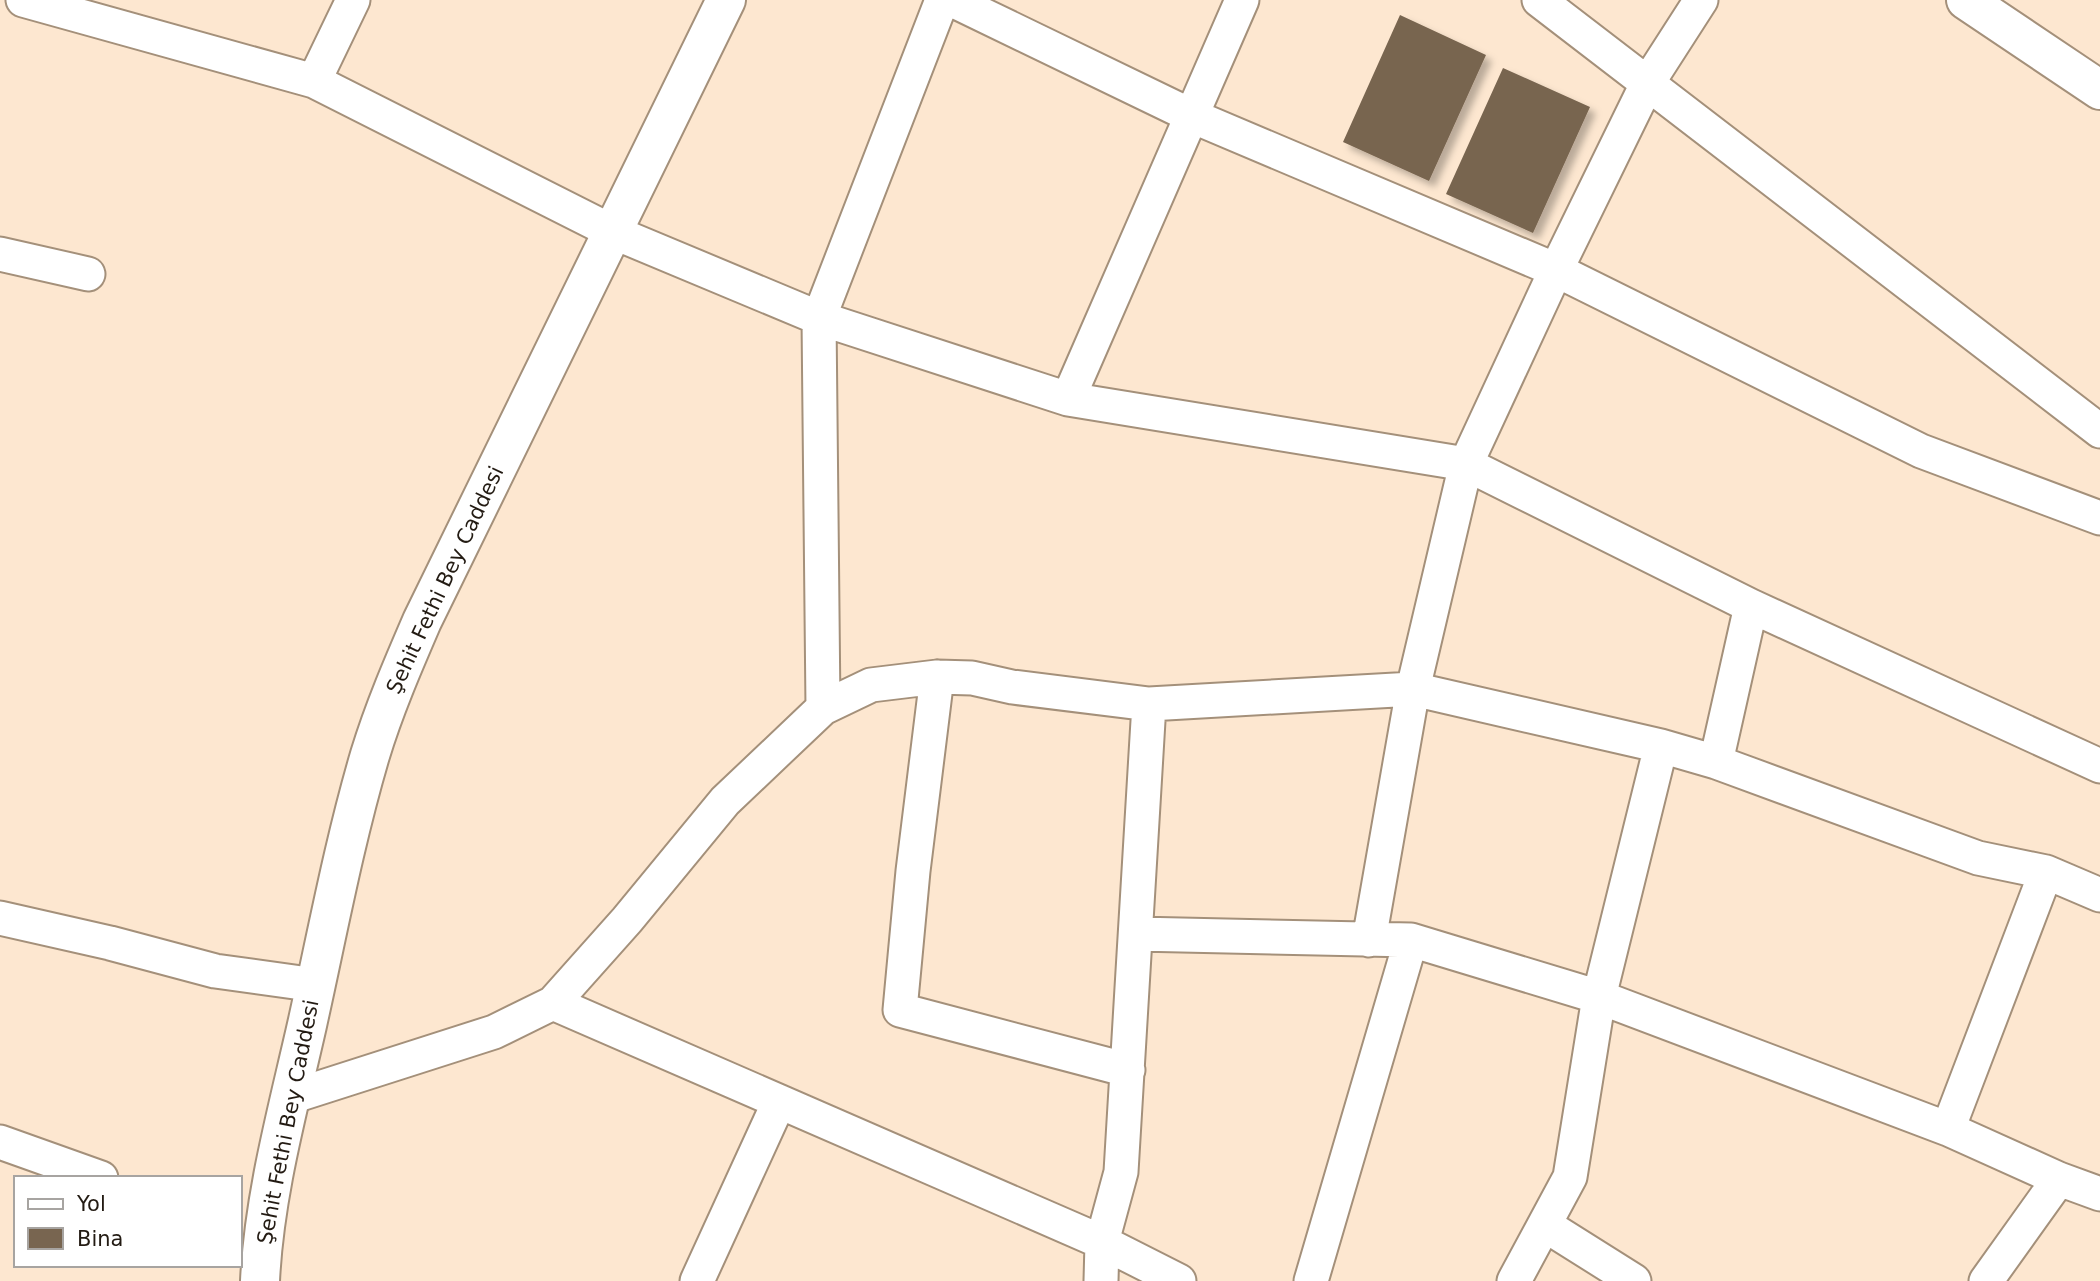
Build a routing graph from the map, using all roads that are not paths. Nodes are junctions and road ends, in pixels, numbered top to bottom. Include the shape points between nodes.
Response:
1 (23, 0) edge
2 (353, 0) edge
3 (726, 0) edge
4 (942, 0) edge
5 (952, 0) edge
6 (1242, 0) edge
7 (1539, 0) edge
8 (1701, 0) edge
9 (1966, 0) edge
10 (314, 81) junction
11 (1647, 84) junction
12 (2100, 90) edge
13 (1192, 116) junction
14 (613, 232) junction
15 (0, 254) edge
16 (1556, 270) junction
17 (88, 274) dead end
18 (819, 318) junction
19 (1068, 399) junction
20 (2100, 431) edge
21 (1466, 464) junction
22 (2100, 518) edge
23 (1751, 606) junction
24 (937, 677) junction
25 (1413, 689) junction
26 (1149, 704) junction
27 (823, 708) junction
28 (1661, 746) junction
29 (1716, 762) junction
30 (2100, 766) edge
31 (2046, 872) junction
32 (2100, 895) edge
33 (0, 918) edge
34 (1136, 934) junction
35 (1369, 940) junction
36 (1411, 940) junction
37 (316, 985) junction
38 (1599, 997) junction
39 (554, 1003) junction
40 (1128, 1070) junction
41 (291, 1097) junction
42 (779, 1102) junction
43 (1948, 1129) junction
44 (0, 1142) edge
45 (95, 1176) edge
46 (2059, 1179) junction
47 (2100, 1194) edge
48 (1545, 1225) junction
49 (251, 1237) edge
50 (1102, 1242) junction
51 (260, 1281) edge
52 (697, 1281) edge
53 (1101, 1281) edge
54 (1180, 1281) edge
55 (1311, 1281) edge
56 (1514, 1281) edge
57 (1634, 1281) edge
58 (1986, 1281) edge

1 - 10 street
2 - 10 street
3 - 14 street, Şehit Fethi Bey Caddesi
4 - 18 street
5 - 13 street
6 - 13 street
7 - 11 street
8 - 11 street
9 - 12 street
10 - 14 street
11 - 16 street
11 - 20 street
13 - 16 street
13 - 19 street
14 - 18 street
14 - 37 street, Şehit Fethi Bey Caddesi via 393,689 352,824
15 - 17 street
16 - 21 street
16 - 22 street via 1921,451
18 - 19 street
18 - 27 street
19 - 21 street
21 - 23 street
21 - 25 street
23 - 29 street
23 - 30 street
24 - 26 street
24 - 27 street via 872,685
24 - 40 street via 900,1010
25 - 26 street
25 - 28 street
25 - 35 street
26 - 34 street
27 - 39 street via 725,801
28 - 29 street
28 - 38 street
29 - 31 street via 1978,858
31 - 32 street
31 - 43 street
33 - 37 street via 215,971
34 - 35 street
34 - 40 street
35 - 36 street
36 - 38 street
36 - 55 street
37 - 41 street, Şehit Fethi Bey Caddesi
38 - 43 street
38 - 48 street via 1570,1177
39 - 41 street via 494,1032
39 - 42 street
40 - 50 street via 1121,1172
41 - 49 street, Şehit Fethi Bey Caddesi
42 - 50 street
42 - 52 street
43 - 46 street
44 - 45 street
46 - 47 street
46 - 58 street
48 - 56 street
48 - 57 street
49 - 51 street, Şehit Fethi Bey Caddesi
50 - 53 street
50 - 54 street

